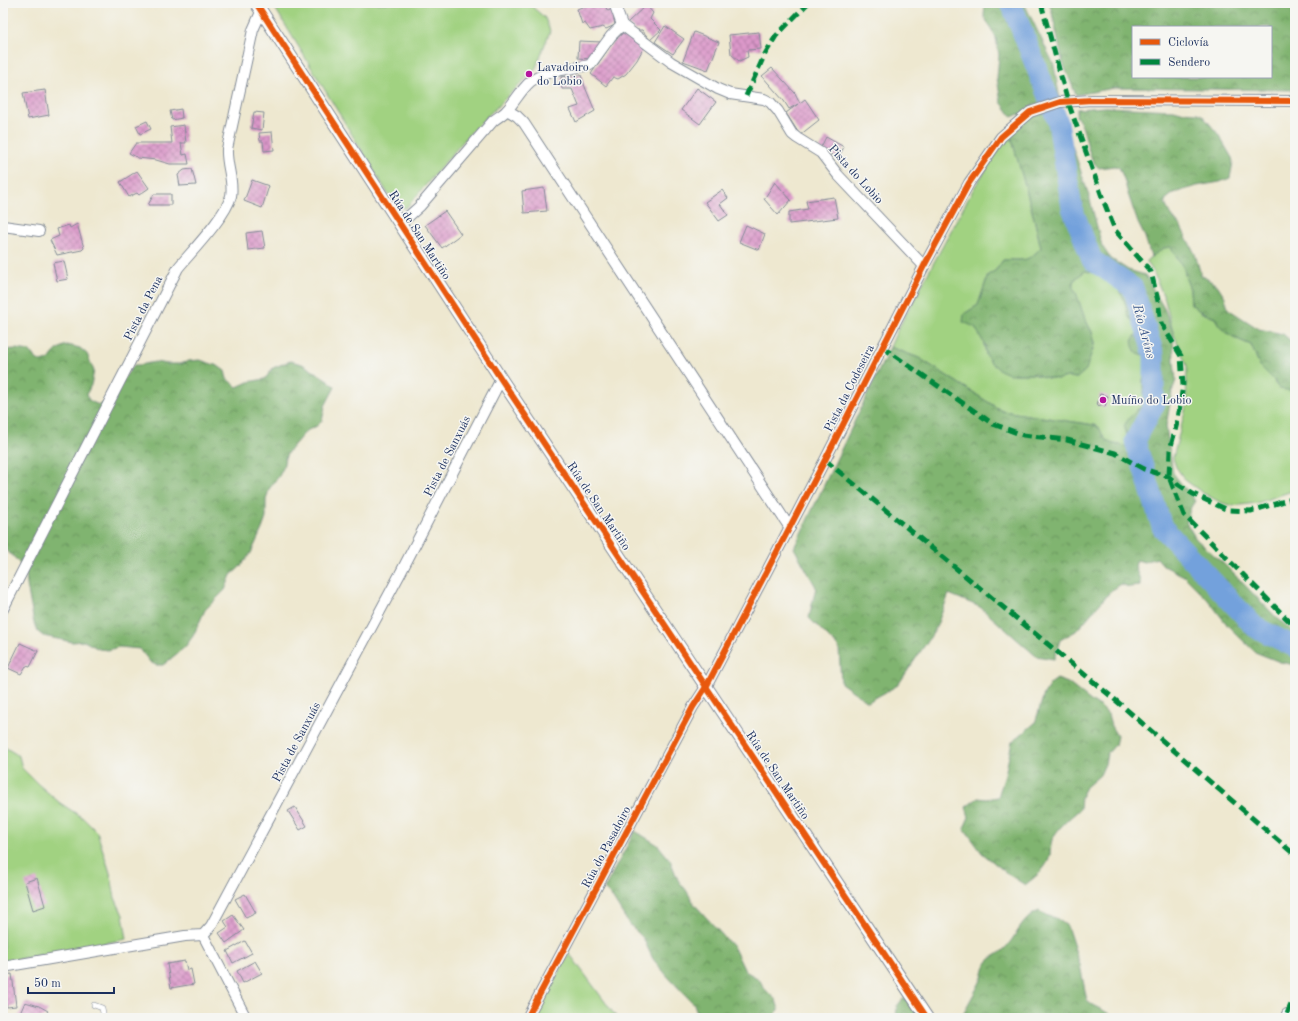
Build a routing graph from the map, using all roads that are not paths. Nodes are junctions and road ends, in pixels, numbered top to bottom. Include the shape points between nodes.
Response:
1 (614, 3) edge
2 (258, 7) edge
3 (622, 25) junction
4 (1295, 101) edge
5 (507, 110) junction
6 (400, 224) junction
7 (3, 226) edge
8 (39, 230) dead end
9 (924, 266) junction
10 (501, 379) junction
11 (790, 528) junction
12 (3, 609) edge
13 (706, 687) junction
14 (203, 935) junction
15 (3, 968) edge
16 (94, 1005) dead end
17 (104, 1018) edge
18 (246, 1018) edge
19 (527, 1018) edge
20 (927, 1018) edge
21 (1285, 1018) edge
22 (1289, 1018) edge

1 - 3 street
2 - 6 street, Rúa de San Martiño
2 - 12 street, Pista da Pena via 227,149 226,160 232,183 225,209 178,268
3 - 5 street via 590,65 538,76
3 - 9 street, Pista do Lobio via 671,62 718,89 770,102 792,134 821,153 838,175
4 - 9 street, Pista da Codeseira via 1092,100 1060,102 1030,112 1001,137 969,183
5 - 6 street via 493,121 420,206
5 - 11 street via 524,123
6 - 10 street, Rúa de San Martiño
7 - 8 street
9 - 11 street, Pista da Codeseira
10 - 13 street, Rúa de San Martiño
10 - 14 street, Pista de Sanxuás via 273,811 211,926
11 - 13 street, Pista da Codeseira
13 - 19 street, Rúa do Pasadoiro
13 - 20 street, Rúa de San Martiño
14 - 15 street
14 - 18 street
16 - 17 lane via 102,1008
21 - 22 street via 1287,1014

